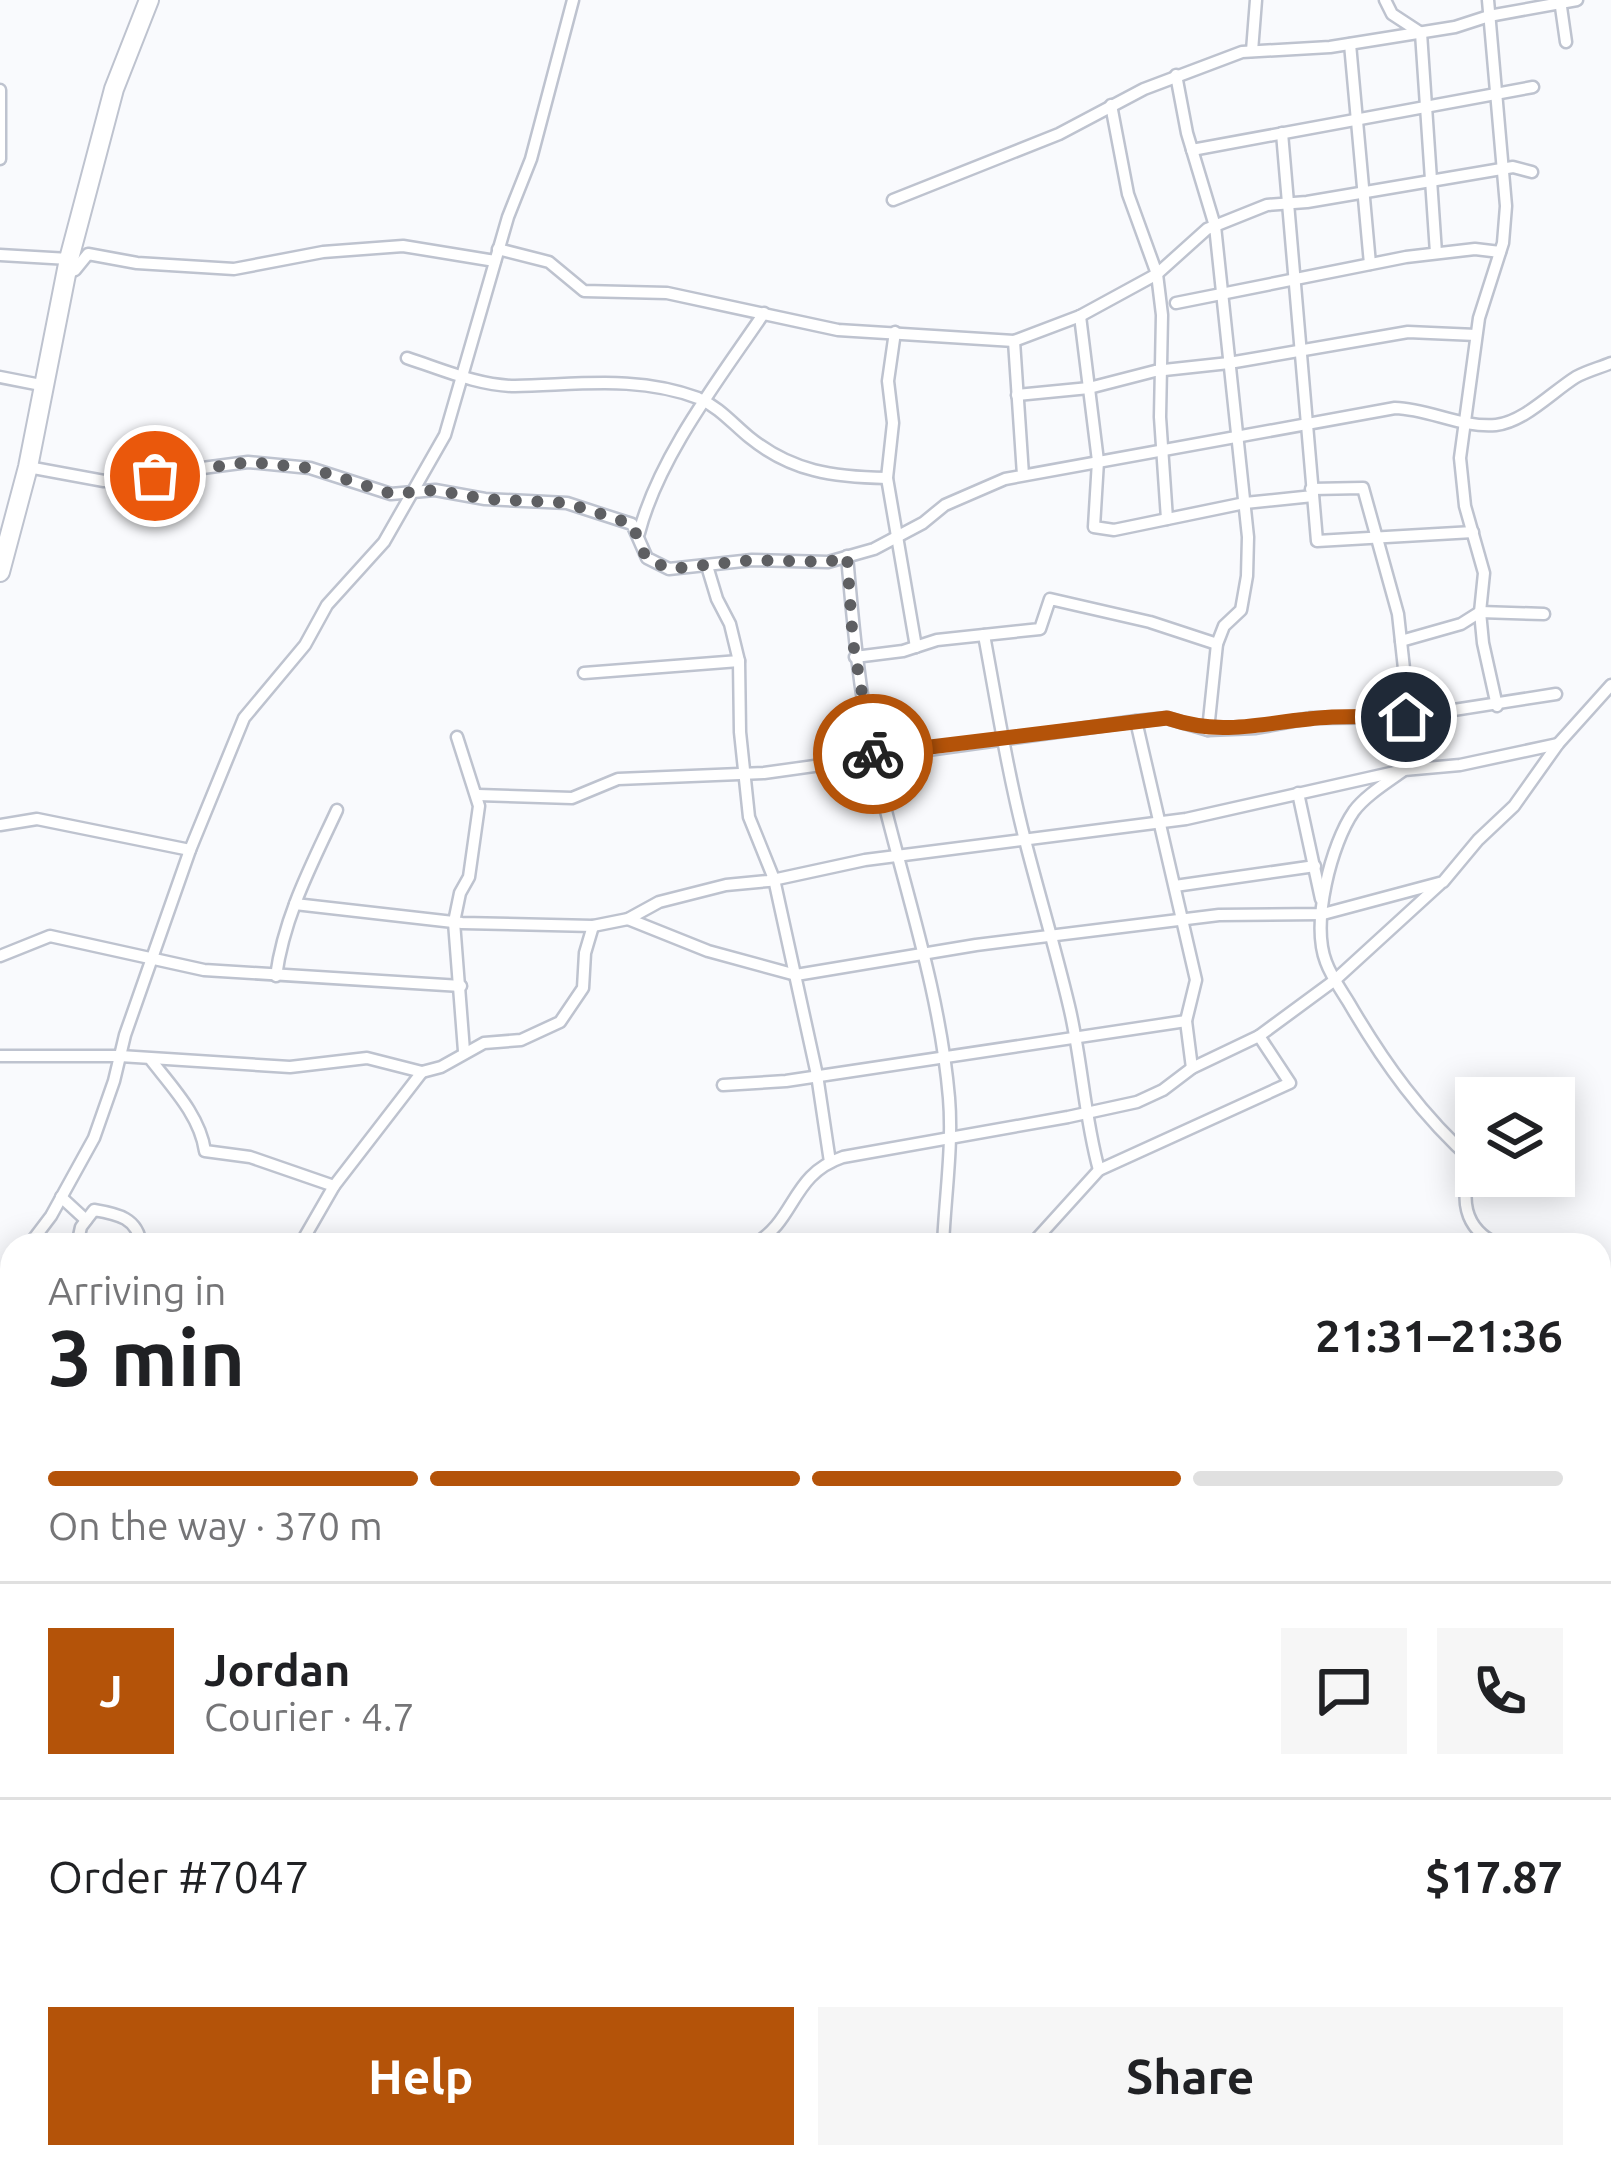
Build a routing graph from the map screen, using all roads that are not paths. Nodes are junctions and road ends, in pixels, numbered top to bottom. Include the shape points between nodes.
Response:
1 (149, 0) edge
2 (573, 0) edge
3 (1256, 0) edge
4 (1385, 0) edge
5 (1488, 0) edge
6 (1577, 0) edge
7 (1560, 2) edge
8 (1489, 16) junction
9 (1421, 33) junction
10 (1566, 42) dead end
11 (1350, 44) junction
12 (1252, 51) junction
13 (1176, 75) junction
14 (1533, 87) dead end
15 (0, 90) edge
16 (1497, 94) junction
17 (1111, 105) junction
18 (1426, 106) junction
19 (1357, 120) junction
20 (1282, 133) junction
21 (1192, 150) junction
22 (0, 159) edge
23 (1505, 168) junction
24 (1532, 172) dead end
25 (1432, 178) junction
26 (1362, 193) junction
27 (893, 200) dead end
28 (1287, 203) junction
29 (1215, 226) junction
30 (1500, 252) junction
31 (1436, 253) junction
32 (0, 254) edge
33 (496, 255) junction
34 (1370, 264) junction
35 (68, 266) junction
36 (1157, 274) junction
37 (1294, 280) junction
38 (1223, 293) junction
39 (1175, 303) dead end
40 (764, 313) junction
41 (1080, 316) junction
42 (895, 332) junction
43 (1476, 335) junction
44 (1014, 340) junction
45 (1300, 351) junction
46 (407, 358) dead end
47 (1229, 363) junction
48 (1611, 363) edge
49 (1160, 370) junction
50 (462, 375) junction
51 (0, 377) edge
52 (46, 386) junction
53 (1089, 388) junction
54 (1017, 395) junction
55 (704, 402) junction
56 (1305, 422) junction
57 (1462, 422) junction
58 (1236, 437) junction
59 (1164, 450) junction
60 (1098, 461) junction
61 (28, 467) junction
62 (1023, 475) junction
63 (887, 478) junction
64 (414, 490) junction
65 (1312, 493) junction
66 (1246, 503) junction
67 (9, 508) edge
68 (1167, 519) junction
69 (1472, 532) junction
70 (639, 533) junction
71 (899, 536) junction
72 (1377, 540) junction
73 (847, 556) junction
74 (707, 566) junction
75 (0, 572) edge
76 (1480, 612) junction
77 (1544, 614) dead end
78 (984, 635) junction
79 (1401, 640) junction
80 (1217, 644) junction
81 (916, 647) junction
82 (855, 657) junction
83 (739, 662) junction
84 (584, 673) dead end
85 (1611, 685) edge
86 (1556, 694) dead end
87 (1497, 706) junction
88 (1406, 717) junction
89 (1136, 721) junction
90 (1208, 730) junction
91 (457, 737) dead end
92 (1001, 737) junction
93 (1558, 744) junction
94 (873, 756) junction
95 (1404, 770) junction
96 (744, 775) junction
97 (1298, 793) junction
98 (478, 795) junction
99 (337, 810) dead end
100 (1158, 822) junction
101 (0, 825) edge
102 (1025, 840) junction
103 (190, 850) junction
104 (898, 856) junction
105 (1315, 866) junction
106 (774, 879) junction
107 (1443, 882) junction
108 (1175, 886) junction
109 (295, 904) junction
110 (1323, 914) junction
111 (628, 920) junction
112 (1184, 920) junction
113 (454, 922) junction
114 (593, 926) junction
115 (1051, 936) junction
116 (926, 953) junction
117 (0, 956) edge
118 (152, 961) junction
119 (796, 975) junction
120 (276, 976) junction
121 (1335, 980) junction
122 (461, 986) junction
123 (1186, 1021) junction
124 (1259, 1036) junction
125 (1076, 1037) junction
126 (464, 1052) junction
127 (120, 1056) junction
128 (943, 1056) junction
129 (0, 1057) edge
130 (151, 1059) junction
131 (1192, 1068) junction
132 (422, 1072) junction
133 (817, 1075) junction
134 (723, 1084) dead end
135 (1088, 1113) junction
136 (949, 1138) junction
137 (830, 1162) junction
138 (1099, 1170) junction
139 (334, 1186) junction
140 (61, 1198) junction
141 (86, 1220) junction
142 (37, 1233) edge
143 (81, 1233) edge
144 (137, 1233) edge
145 (307, 1233) edge
146 (768, 1233) edge
147 (944, 1233) edge
148 (1041, 1233) edge
149 (1477, 1233) edge

1 - 35 highway via 114,88
2 - 33 street via 531,160
3 - 12 street
4 - 9 street
5 - 8 street
6 - 7 street
7 - 8 street
7 - 10 street
8 - 9 street
8 - 16 street
9 - 11 street
9 - 18 street
11 - 12 street
11 - 19 street
12 - 13 street
13 - 17 street
13 - 21 street
14 - 16 street
15 - 22 street
16 - 18 street
16 - 23 street
17 - 27 street
17 - 36 street via 1128,194
18 - 19 street
18 - 25 street
19 - 20 street
19 - 26 street
20 - 21 street
20 - 28 street
21 - 29 street
23 - 24 street
23 - 25 street
23 - 30 street
25 - 26 street
25 - 31 street
26 - 28 street
26 - 34 street
28 - 29 street
28 - 37 street
29 - 36 street
29 - 38 street
30 - 31 street
30 - 43 street
31 - 34 street
32 - 35 street
33 - 35 street via 403,246 234,269 88,254 79,267
33 - 40 street via 549,262 584,291 643,290
33 - 50 street
34 - 37 street
35 - 52 highway
36 - 41 street
36 - 49 street
37 - 38 street
37 - 45 street
38 - 39 street
38 - 47 street
40 - 42 street
40 - 55 street
41 - 44 street
41 - 53 street
42 - 44 street
42 - 63 street
43 - 45 street via 1408,332
43 - 57 street
44 - 54 street
45 - 47 street
45 - 56 street
46 - 50 street
47 - 49 street
47 - 58 street
48 - 57 street via 1512,422
49 - 53 street
49 - 59 street
50 - 55 street via 514,386 610,380
50 - 64 street via 445,435
51 - 52 street
52 - 61 highway
53 - 54 street
53 - 60 street
54 - 62 street
55 - 63 street via 810,472
55 - 70 street
56 - 57 street via 1395,408
56 - 58 street
56 - 65 street
57 - 69 street
58 - 59 street
58 - 66 street
59 - 60 street
59 - 68 street
60 - 62 street
60 - 68 street via 1094,526
61 - 64 street via 104,481 248,462 310,468 392,494
61 - 67 highway
62 - 71 street via 945,505
63 - 71 street
64 - 70 street via 567,503 622,519
64 - 103 street via 384,542 327,604 244,718
65 - 66 street
65 - 72 street via 1363,488
65 - 72 street via 1317,541
66 - 68 street
66 - 80 street via 1247,576 1240,610
67 - 75 highway
69 - 72 street
69 - 76 street via 1484,574
70 - 74 street via 655,566
71 - 73 street
71 - 81 street
72 - 79 street
73 - 74 street
73 - 82 street
74 - 83 street
76 - 77 street
76 - 79 street
76 - 87 street
78 - 80 street via 1040,628 1050,599
78 - 81 street
78 - 92 street
79 - 88 street
80 - 90 street
81 - 82 street
82 - 94 street
83 - 84 street
83 - 96 street
85 - 93 street
86 - 87 street
87 - 88 street
88 - 90 street
88 - 95 street
89 - 90 street via 1167,718
89 - 92 street
89 - 100 street
91 - 98 street
92 - 94 street
92 - 102 street
93 - 95 street
93 - 107 street
94 - 96 street
94 - 104 street
95 - 97 street
95 - 110 street via 1357,806 1336,842
96 - 98 street via 618,779 572,798
96 - 106 street via 749,817
97 - 100 street
97 - 105 street
98 - 113 street via 472,862
99 - 109 street
100 - 102 street
100 - 108 street
101 - 103 street via 37,819
102 - 104 street
102 - 115 street
103 - 118 street
104 - 106 street
104 - 116 street
105 - 108 street
105 - 110 street
106 - 111 street via 659,902
106 - 119 street
107 - 110 street
107 - 121 street
108 - 112 street
109 - 113 street
109 - 120 street
110 - 112 street
110 - 121 street via 1321,941
111 - 114 street
111 - 119 street
112 - 115 street
112 - 123 street via 1196,980
113 - 114 street
113 - 122 street
114 - 126 street via 583,988 560,1022
115 - 116 street
115 - 125 street
116 - 119 street
116 - 128 street
117 - 118 street via 50,936
118 - 120 street
118 - 127 street
119 - 133 street
120 - 122 street
121 - 124 street
121 - 149 street via 1380,1058 1474,1162 1466,1182
122 - 126 street
123 - 125 street
123 - 131 street
124 - 131 street
124 - 138 street via 1290,1083
125 - 128 street
125 - 135 street
126 - 132 street
127 - 129 street
127 - 130 street
127 - 140 street via 94,1138
128 - 133 street
128 - 136 street
130 - 132 street via 290,1067 367,1058
130 - 139 street via 194,1118 205,1151 250,1156
131 - 135 street via 1137,1102
132 - 139 street
133 - 134 street
133 - 137 street
135 - 136 street
135 - 138 street
136 - 137 street
136 - 147 street
137 - 146 street via 808,1176
138 - 148 street
139 - 145 street
140 - 141 street
140 - 142 street
141 - 143 street
141 - 144 street via 94,1210 122,1215

